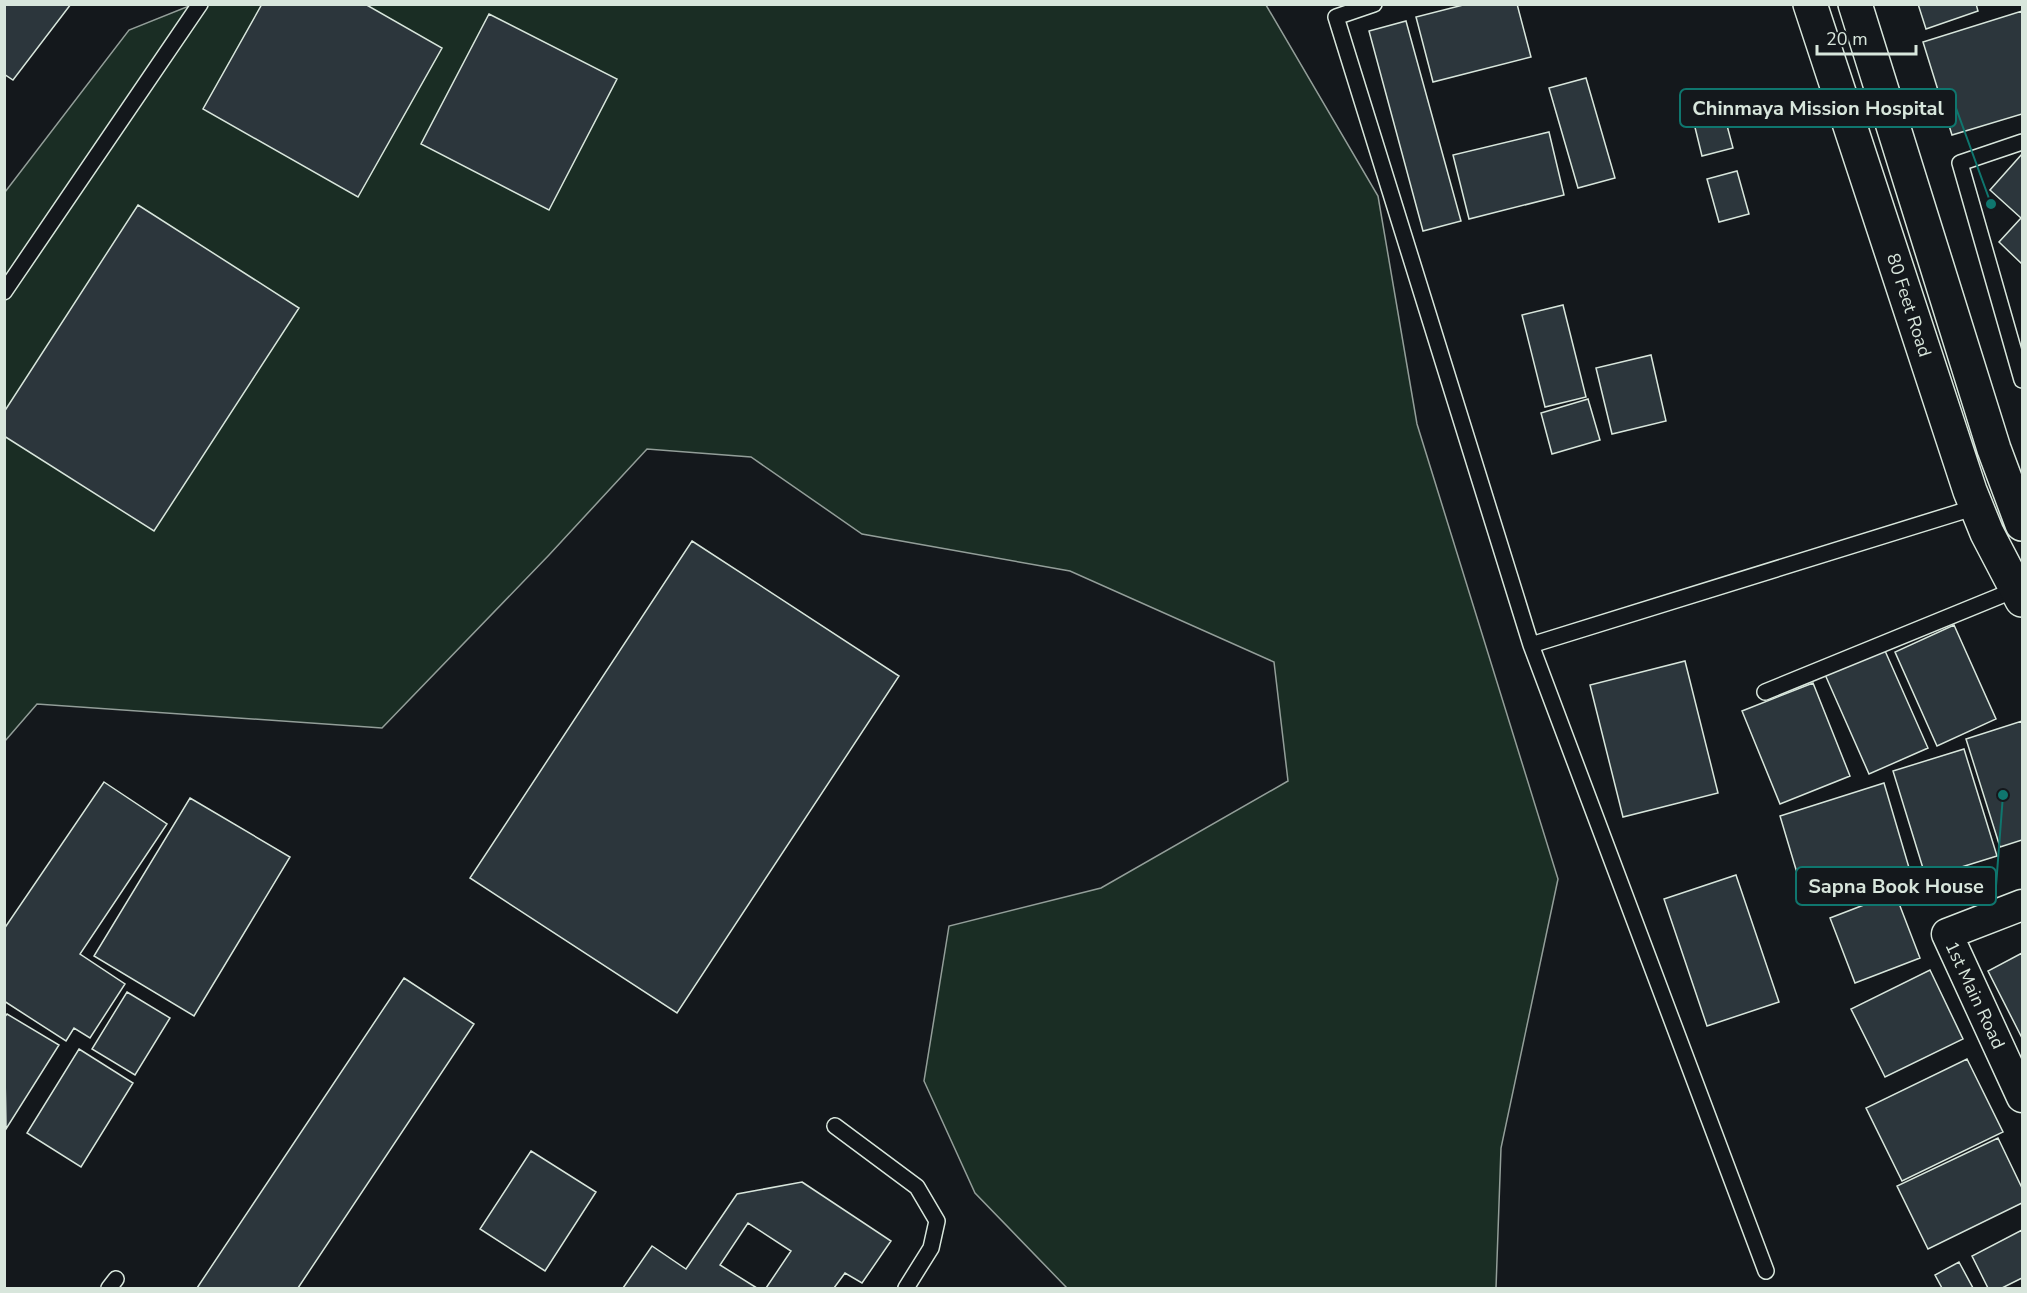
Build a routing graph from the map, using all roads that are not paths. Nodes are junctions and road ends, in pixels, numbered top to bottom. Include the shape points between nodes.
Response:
1 (200, 4) edge
2 (1374, 4) edge
3 (1810, 4) edge
4 (1854, 4) edge
5 (1893, 127) junction
6 (1854, 139) junction
7 (2022, 142) edge
8 (4, 292) edge
9 (2022, 380) edge
10 (2014, 475) edge
11 (1978, 510) junction
12 (2022, 523) edge
13 (2020, 594) edge
14 (1531, 645) junction
15 (1765, 692) dead end
16 (2022, 905) edge
17 (2022, 1097) edge
18 (835, 1126) dead end
19 (1766, 1271) dead end
20 (906, 1288) edge

1 - 8 lane
2 - 14 lane via 1336,17
3 - 6 main road, 80 Feet Road
4 - 5 main road
5 - 6 main road
5 - 10 main road
6 - 11 main road, 80 Feet Road
7 - 9 lane via 1960,163
10 - 11 main road
10 - 12 main road
11 - 12 main road
11 - 13 main road, 80 Feet Road
11 - 14 lane
13 - 15 lane
14 - 19 lane
16 - 17 street, 1st Main Road via 1947,934
18 - 20 lane via 917,1187 937,1221 931,1248

